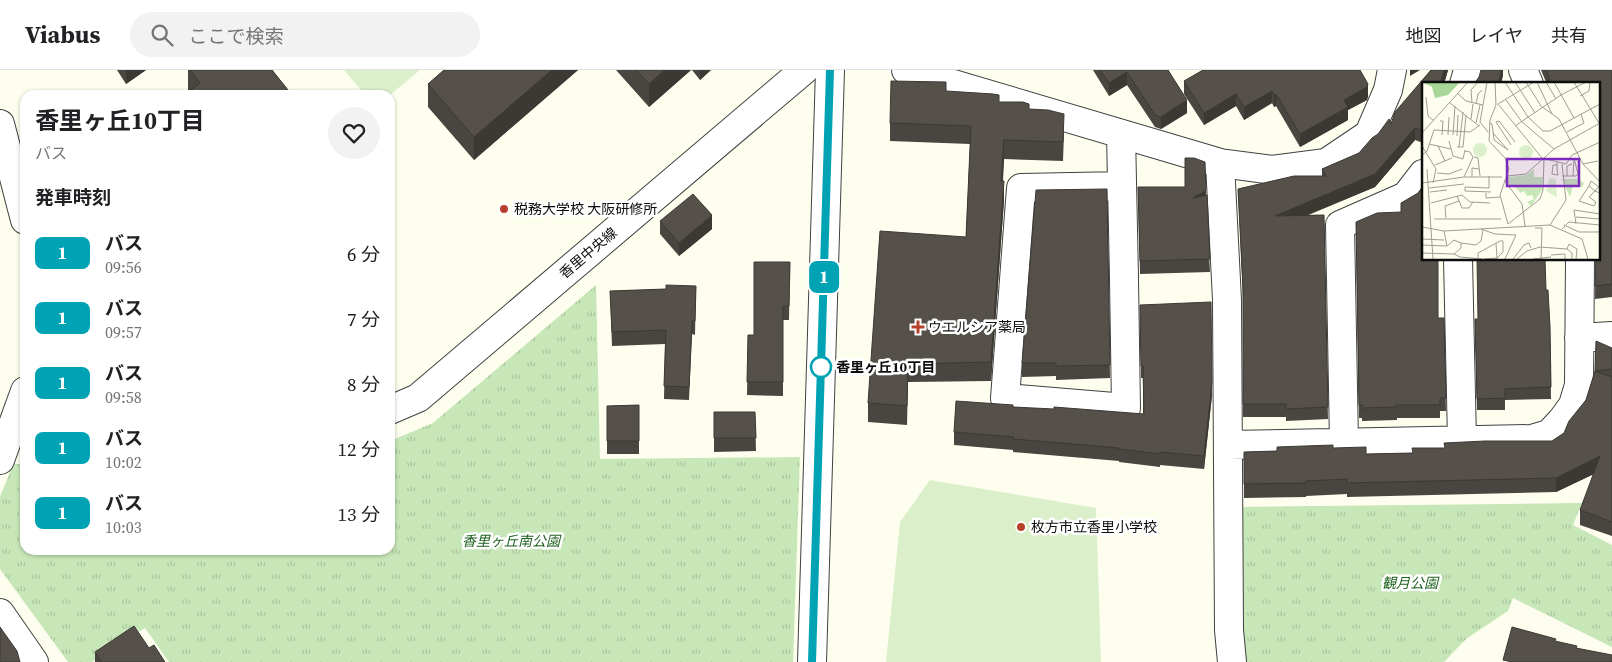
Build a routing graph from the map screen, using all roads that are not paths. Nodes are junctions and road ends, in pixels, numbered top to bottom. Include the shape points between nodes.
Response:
1 (804, 70) edge
2 (830, 70) edge
3 (906, 70) edge
4 (1392, 70) edge
5 (1523, 70) edge
6 (1528, 82) edge
7 (0, 124) edge
8 (1121, 134) junction
9 (1220, 163) junction
10 (1422, 175) edge
11 (1122, 186) junction
12 (20, 201) edge
13 (1458, 260) edge
14 (1580, 260) edge
15 (1612, 336) edge
16 (1579, 338) junction
17 (395, 408) edge
18 (20, 411) edge
19 (1462, 441) junction
20 (1344, 442) junction
21 (1228, 445) junction
22 (10, 451) edge
23 (0, 613) edge
24 (34, 662) edge
25 (812, 662) edge
26 (1232, 662) edge

1 - 17 street, 香里中央線 via 418,398
2 - 25 street
3 - 8 street
4 - 9 street via 1388,90 1369,134 1326,162 1272,170
5 - 6 street
7 - 12 street
8 - 9 street
8 - 11 street
9 - 21 street via 1227,300
10 - 20 street via 1406,196 1340,225
11 - 11 street via 1022,188 1005,398 1126,408
13 - 19 street
14 - 16 street
15 - 16 street
16 - 19 street via 1579,385 1573,405 1549,434 1532,440
18 - 22 street
19 - 20 street
20 - 21 street
21 - 26 street via 1228,630
23 - 24 street

